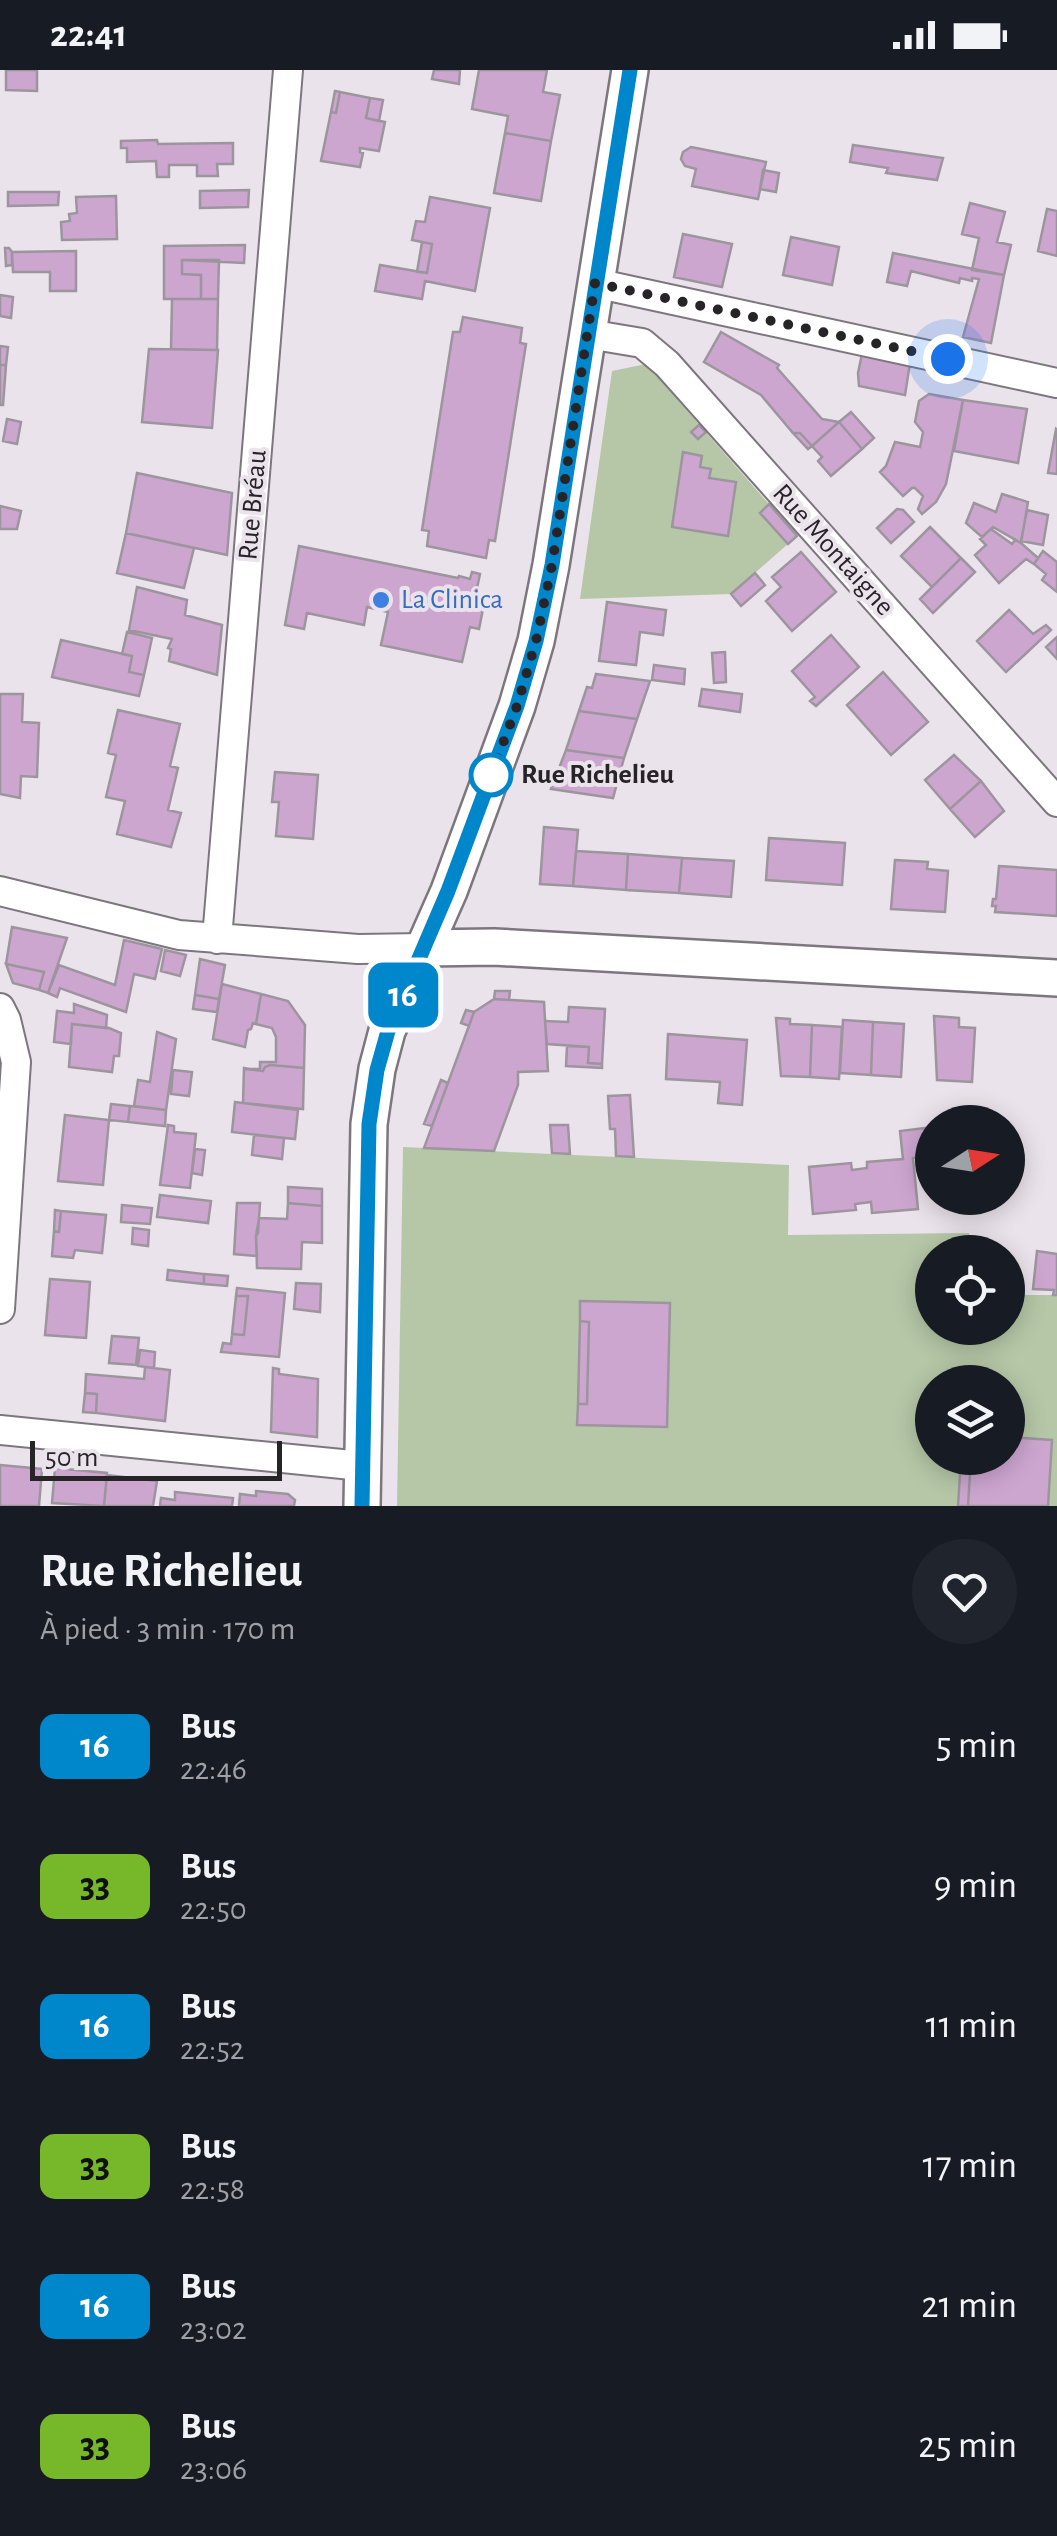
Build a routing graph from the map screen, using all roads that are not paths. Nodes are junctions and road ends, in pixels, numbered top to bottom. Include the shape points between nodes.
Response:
1 (288, 70) edge
2 (630, 70) edge
3 (595, 283) junction
4 (588, 334) junction
5 (1057, 383) edge
6 (1057, 802) edge
7 (0, 891) edge
8 (218, 939) junction
9 (423, 948) junction
10 (1057, 978) edge
11 (0, 1008) edge
12 (8, 1085) edge
13 (0, 1309) edge
14 (0, 1430) edge
15 (362, 1466) junction
16 (362, 1506) edge

1 - 8 street, Rue Bréau
2 - 3 street
3 - 4 street
3 - 5 street
4 - 6 street, Rue Montaigne via 642,344 667,364
4 - 9 street via 536,641
7 - 8 street
8 - 9 street
9 - 10 street via 494,946
9 - 15 street via 388,1031 369,1124
11 - 12 street via 16,1062
12 - 13 street
14 - 15 street
15 - 16 street

